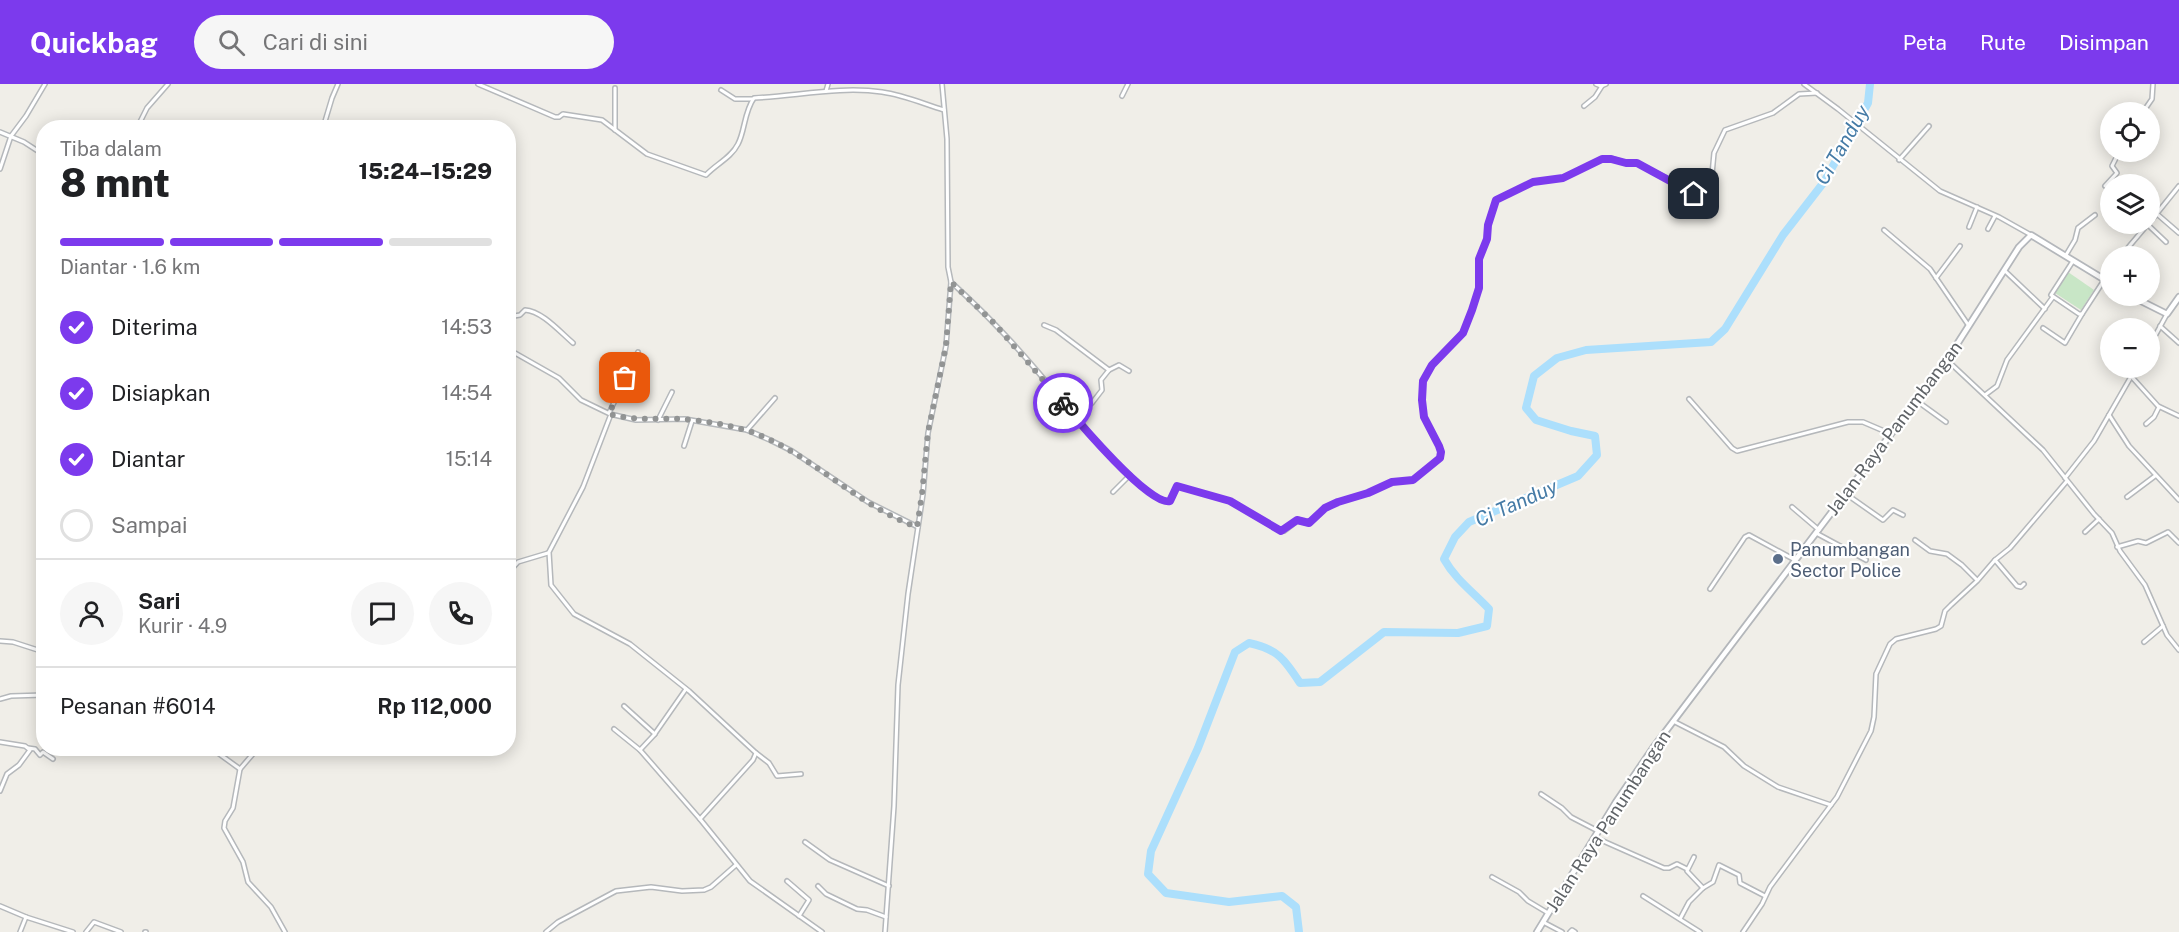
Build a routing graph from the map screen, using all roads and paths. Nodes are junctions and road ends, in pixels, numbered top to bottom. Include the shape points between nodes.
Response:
1 (45, 84) edge
2 (338, 84) edge
3 (478, 84) edge
4 (828, 84) edge
5 (942, 84) edge
6 (1128, 84) edge
7 (1596, 84) edge
8 (1804, 84) edge
9 (2153, 84) edge
10 (166, 85) edge
11 (1604, 85) edge
12 (615, 88) dead end
13 (722, 90) dead end
14 (826, 91) junction
15 (1817, 93) junction
16 (1122, 96) dead end
17 (753, 99) junction
18 (2150, 102) edge
19 (1584, 106) dead end
20 (944, 110) junction
21 (141, 120) edge
22 (325, 120) edge
23 (1929, 126) dead end
24 (615, 130) junction
25 (0, 132) edge
26 (10, 136) junction
27 (36, 149) edge
28 (1, 160) edge
29 (1899, 160) junction
30 (0, 169) edge
31 (2179, 186) edge
32 (1977, 207) junction
33 (2160, 210) edge
34 (2095, 215) dead end
35 (1995, 216) junction
36 (2160, 217) edge
37 (1969, 226) dead end
38 (1989, 229) dead end
39 (1884, 230) dead end
40 (2179, 233) edge
41 (2139, 234) edge
42 (2158, 234) edge
43 (2031, 236) junction
44 (2166, 242) dead end
45 (1960, 246) dead end
46 (2129, 246) edge
47 (2067, 255) junction
48 (2074, 260) junction
49 (2004, 270) junction
50 (2100, 277) edge
51 (1936, 278) junction
52 (951, 282) junction
53 (2100, 284) edge
54 (2053, 297) junction
55 (2179, 297) edge
56 (2152, 306) edge
57 (2045, 309) junction
58 (2082, 314) junction
59 (2168, 314) junction
60 (516, 316) edge
61 (1044, 325) dead end
62 (1969, 326) junction
63 (2160, 326) joint
64 (2043, 328) dead end
65 (573, 343) dead end
66 (2179, 343) edge
67 (638, 352) dead end
68 (516, 354) edge
69 (1947, 360) junction
70 (1109, 370) junction
71 (1129, 371) dead end
72 (2131, 378) edge
73 (2134, 378) edge
74 (672, 392) dead end
75 (1985, 395) junction
76 (775, 398) dead end
77 (1689, 399) dead end
78 (1917, 401) junction
79 (2159, 407) junction
80 (610, 414) junction
81 (2109, 415) junction
82 (2179, 416) edge
83 (1075, 417) junction
84 (658, 420) junction
85 (692, 421) junction
86 (1946, 422) dead end
87 (2146, 424) dead end
88 (747, 430) junction
89 (1892, 434) junction
90 (684, 446) dead end
91 (1130, 475) junction
92 (2155, 476) junction
93 (2066, 480) junction
94 (1113, 492) dead end
95 (1846, 494) junction
96 (2127, 497) dead end
97 (2179, 500) edge
98 (1792, 507) dead end
99 (1903, 515) dead end
100 (2099, 519) junction
101 (918, 527) junction
102 (1817, 531) junction
103 (2085, 532) dead end
104 (1915, 540) dead end
105 (2179, 543) edge
106 (2117, 547) junction
107 (549, 552) junction
108 (1795, 560) junction
109 (1866, 560) dead end
110 (1995, 560) junction
111 (516, 564) edge
112 (1977, 580) junction
113 (2024, 584) dead end
114 (1710, 590) dead end
115 (2163, 626) junction
116 (0, 641) edge
117 (2144, 642) dead end
118 (36, 649) edge
119 (2179, 650) edge
120 (686, 689) junction
121 (36, 695) edge
122 (0, 699) edge
123 (624, 706) dead end
124 (1673, 721) junction
125 (614, 729) dead end
126 (655, 734) junction
127 (0, 742) edge
128 (28, 748) junction
129 (36, 750) edge
130 (640, 750) junction
131 (756, 753) junction
132 (50, 756) edge
133 (222, 756) edge
134 (251, 756) edge
135 (53, 759) dead end
136 (240, 769) junction
137 (801, 774) dead end
138 (0, 791) edge
139 (1541, 794) dead end
140 (1831, 805) junction
141 (700, 819) junction
142 (1598, 831) junction
143 (1594, 837) junction
144 (805, 842) dead end
145 (1694, 857) dead end
146 (736, 865) junction
147 (1687, 869) junction
148 (1492, 877) dead end
149 (788, 881) dead end
150 (818, 886) dead end
151 (889, 886) junction
152 (1703, 888) junction
153 (1643, 896) dead end
154 (1765, 896) junction
155 (0, 906) edge
156 (1548, 914) junction
157 (799, 916) junction
158 (28, 918) junction
159 (887, 918) junction
160 (1680, 919) junction
161 (1543, 922) junction
162 (1693, 930) edge
163 (885, 931) edge
164 (20, 932) edge
165 (73, 932) edge
166 (86, 932) edge
167 (121, 932) edge
168 (285, 932) edge
169 (546, 932) edge
170 (822, 932) edge
171 (890, 932) edge
172 (1537, 932) edge
173 (1562, 932) edge
174 (1570, 932) edge
175 (1575, 932) edge
176 (1700, 932) edge
177 (1743, 932) edge

1 - 26 street
2 - 22 street
3 - 24 street via 555,117 563,114 602,120
4 - 14 street
5 - 20 street
6 - 16 street
7 - 11 street
8 - 15 street
9 - 18 street
10 - 21 street
11 - 19 street
12 - 24 street
13 - 17 street via 735,99
14 - 17 street
14 - 20 street via 886,92
15 - 29 street
15 - 91 street via 1797,95 1773,113 1725,130 1714,153 1712,183 1700,193 1689,193 1637,163 1608,158 1559,180 1533,182 1496,200 1479,259 1479,288 1463,333 1424,376 1424,417 1441,452 1438,462 1413,480 1392,482 1338,502 1325,508 1312,522 1297,520 1281,531 1230,501 1177,486 1170,501 1165,502
17 - 24 street via 739,144 707,175 647,154
20 - 52 street
23 - 29 street
25 - 26 street
26 - 27 street
26 - 28 street
28 - 30 street
29 - 32 street via 1945,195
31 - 33 street
32 - 35 street
32 - 37 street
34 - 47 street via 2078,228
35 - 38 street
35 - 43 street
36 - 40 street
39 - 51 street
41 - 46 street
42 - 44 street
43 - 47 main road
43 - 49 main road, Jalan Raya Panumbangan
45 - 51 street
47 - 48 main road
48 - 50 main road
48 - 54 street via 2052,292
49 - 57 street
49 - 62 main road, Jalan Raya Panumbangan
51 - 62 street
52 - 83 street via 973,301
52 - 101 street via 946,346 928,432
53 - 58 street
54 - 57 street
54 - 58 street
55 - 59 main road
56 - 59 main road
57 - 75 street via 2007,360 1997,386
58 - 64 street via 2066,342
59 - 63 street
60 - 65 street via 529,310 552,323
61 - 70 street
62 - 69 main road, Jalan Raya Panumbangan
63 - 66 street
67 - 80 street
68 - 80 street via 559,378 581,400
69 - 75 street
69 - 78 main road, Jalan Raya Panumbangan
70 - 71 street via 1119,364
70 - 83 street via 1101,380 1100,392
72 - 81 street
73 - 79 street
74 - 84 street
75 - 93 street via 2043,450
76 - 88 street
77 - 89 street via 1737,451 1848,422 1863,422
78 - 86 street
78 - 89 main road, Jalan Raya Panumbangan
79 - 82 street
79 - 87 street
80 - 84 street
80 - 107 street via 583,487
81 - 92 street via 2128,447
81 - 93 street
83 - 91 street
84 - 85 street
85 - 88 street
85 - 90 street
88 - 101 street via 792,451 868,502
89 - 95 main road, Jalan Raya Panumbangan
91 - 94 street
92 - 96 street
92 - 97 street
93 - 100 street
93 - 110 street
95 - 99 street via 1881,520 1893,510
95 - 102 main road, Jalan Raya Panumbangan
98 - 102 street
100 - 103 street
100 - 106 street via 2112,533
101 - 151 street via 898,685
102 - 108 main road, Jalan Raya Panumbangan
102 - 109 street
104 - 112 street via 1930,551 1947,554
105 - 106 street via 2168,532 2146,543 2138,541
106 - 115 street via 2145,585
107 - 111 street
107 - 120 street via 551,585 574,614 630,644
108 - 114 street via 1749,535
108 - 124 main road, Jalan Raya Panumbangan
110 - 112 street
110 - 113 street via 2019,587
112 - 140 street via 1946,611 1941,626 1890,644 1876,674 1871,731
115 - 117 street
115 - 119 street
116 - 118 street
120 - 126 street
120 - 131 street
121 - 122 street
123 - 126 street
124 - 140 street via 1724,747 1744,766 1778,787
124 - 142 main road, Jalan Raya Panumbangan
125 - 130 street
126 - 130 street
127 - 128 street
128 - 129 street
128 - 138 street via 30,752 7,774
130 - 141 street
131 - 137 street via 777,776
131 - 141 street
132 - 135 street
133 - 136 street
134 - 136 street
136 - 168 street via 224,828 243,862 250,885 271,907
139 - 142 street via 1572,818
140 - 154 street
141 - 146 street
142 - 143 main road, Jalan Raya Panumbangan
143 - 147 street via 1664,868 1677,864
143 - 156 main road, Jalan Raya Panumbangan
144 - 151 street via 830,860
145 - 147 street
146 - 157 street via 755,886
146 - 169 street via 704,890 651,886 616,891
147 - 152 street
148 - 156 street
149 - 157 street via 809,900
150 - 159 street via 833,898
151 - 159 street
152 - 154 street via 1713,882 1719,865 1739,874 1740,883
152 - 160 street
153 - 160 street
154 - 177 street
155 - 158 street
156 - 161 main road, Jalan Raya Panumbangan
157 - 170 street
158 - 164 street
158 - 165 street
159 - 163 street
160 - 162 street
161 - 172 main road, Jalan Raya Panumbangan
161 - 173 street
162 - 176 street
163 - 171 street
166 - 167 street via 94,922
174 - 175 street

